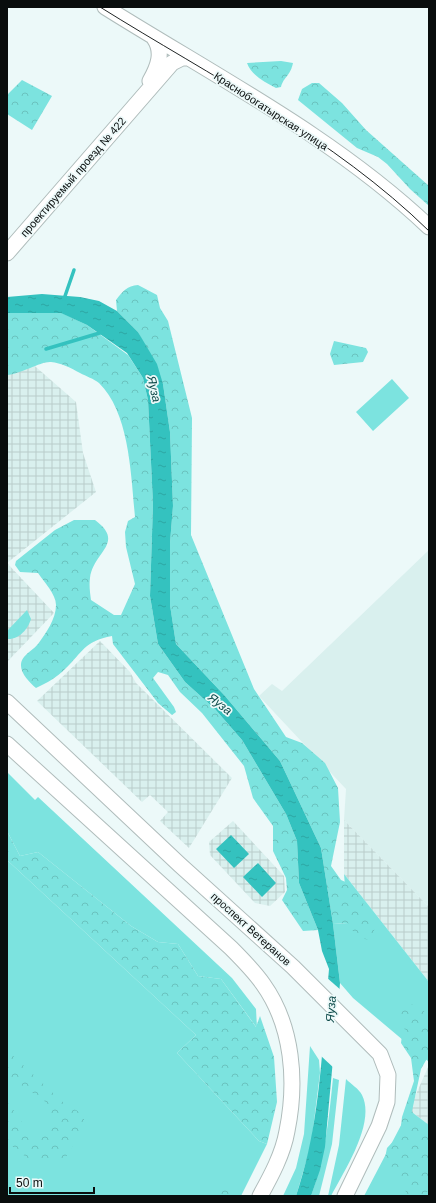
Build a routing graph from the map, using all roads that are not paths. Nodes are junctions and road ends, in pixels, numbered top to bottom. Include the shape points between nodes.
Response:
1 (105, 7) edge
2 (154, 38) junction
3 (187, 58) junction
4 (140, 100) junction
5 (429, 227) edge
6 (7, 253) edge
7 (7, 702) edge
8 (7, 744) edge
9 (260, 1196) edge
10 (344, 1196) edge

1 - 2 main road, Краснобогатырская улица
2 - 3 main road, Краснобогатырская улица
2 - 4 main road, проектируемый проезд № 422 via 160,55 157,70
3 - 4 main road, проектируемый проезд № 422 via 172,62
3 - 5 main road, Краснобогатырская улица via 271,107 335,151 409,208
4 - 6 main road, проектируемый проезд № 422
7 - 10 main road, проспект Ветеранов via 292,967 380,1054 387,1068 387,1102 379,1126
8 - 9 main road via 231,948 264,984 283,1024 293,1072 287,1132 272,1174

